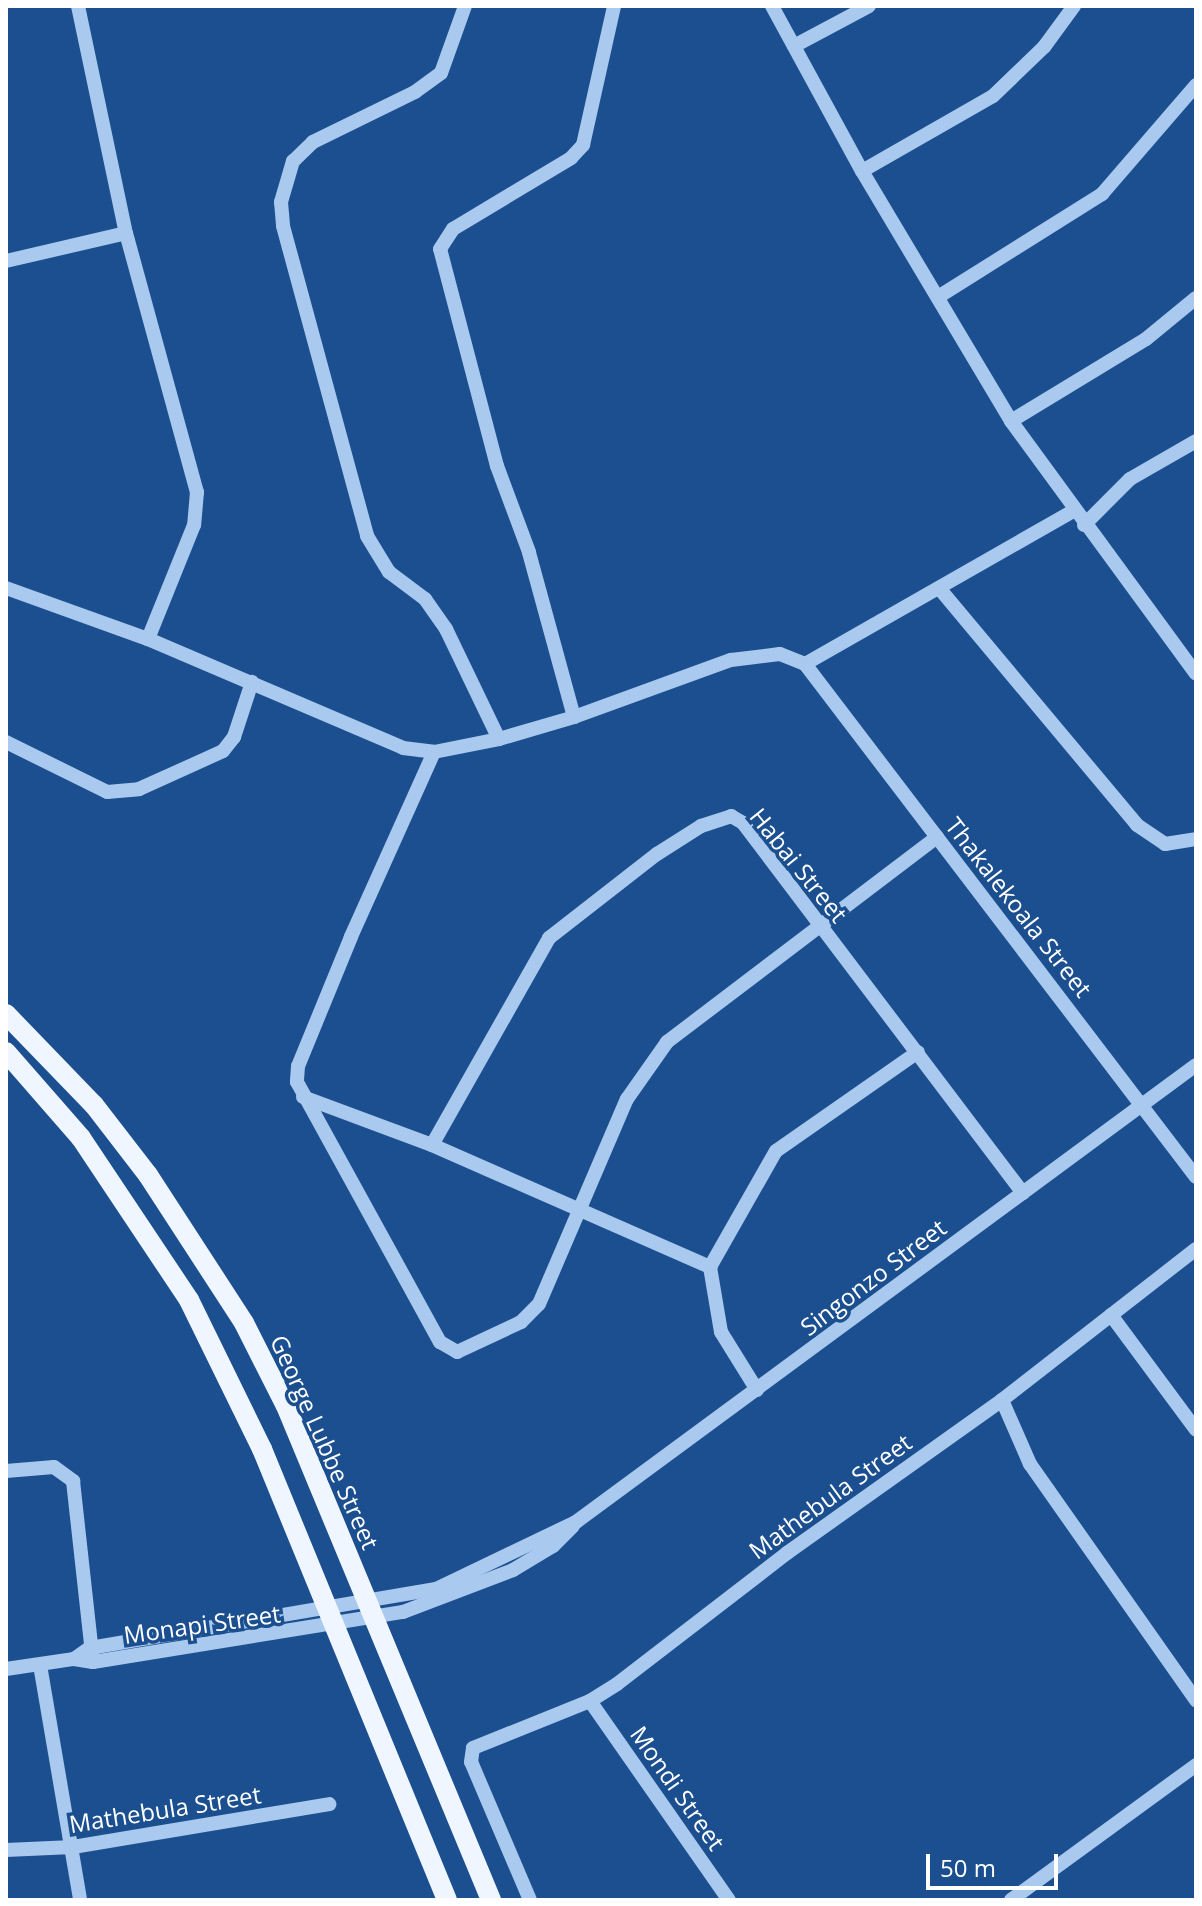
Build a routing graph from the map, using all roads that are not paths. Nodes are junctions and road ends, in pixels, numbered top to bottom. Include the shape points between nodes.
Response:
1 (78, 6) edge
2 (465, 6) edge
3 (614, 6) edge
4 (772, 6) edge
5 (869, 6) edge
6 (1074, 6) edge
7 (794, 46) junction
8 (1196, 85) edge
9 (862, 171) junction
10 (126, 233) junction
11 (6, 261) edge
12 (938, 297) junction
13 (1196, 298) edge
14 (1011, 421) junction
15 (1196, 441) edge
16 (1073, 511) junction
17 (1084, 525) junction
18 (6, 588) edge
19 (939, 588) junction
20 (148, 639) junction
21 (805, 664) junction
22 (1194, 667) edge
23 (252, 682) junction
24 (574, 717) junction
25 (499, 739) junction
26 (6, 742) edge
27 (434, 752) junction
28 (937, 837) junction
29 (1196, 839) edge
30 (820, 923) junction
31 (6, 1014) edge
32 (6, 1052) edge
33 (918, 1052) junction
34 (1196, 1065) edge
35 (303, 1097) junction
36 (1143, 1104) junction
37 (432, 1145) junction
38 (1196, 1177) edge
39 (1023, 1193) junction
40 (578, 1209) junction
41 (1196, 1249) edge
42 (710, 1267) junction
43 (1111, 1315) junction
44 (757, 1390) junction
45 (1002, 1400) junction
46 (1196, 1430) edge
47 (6, 1471) edge
48 (370, 1611) junction
49 (334, 1618) junction
50 (92, 1655) junction
51 (40, 1665) junction
52 (6, 1669) edge
53 (1196, 1700) edge
54 (590, 1701) junction
55 (1196, 1765) edge
56 (329, 1804) dead end
57 (73, 1847) junction
58 (6, 1850) edge
59 (80, 1900) edge
60 (447, 1900) edge
61 (491, 1900) edge
62 (530, 1900) edge
63 (729, 1900) edge
64 (1011, 1900) edge

1 - 10 street
2 - 25 street via 441,73 415,92 313,142 293,161 281,202 283,226 367,536 389,572 425,599 446,629
3 - 24 street via 583,145 571,158 453,229 440,249 497,466 529,552
4 - 7 street
5 - 7 street
6 - 9 street via 1044,47 993,96
7 - 9 street
8 - 12 street via 1102,194
9 - 12 street
10 - 11 street
10 - 20 street via 197,492 194,525
12 - 14 street
13 - 14 street via 1146,339
14 - 16 street
15 - 17 street via 1130,479
16 - 17 street
16 - 19 street
17 - 22 street
18 - 20 street
19 - 21 street
19 - 29 street via 1137,825 1165,844
20 - 23 street
21 - 24 street via 780,654 731,660
21 - 28 street, Thakalekoala Street
23 - 26 street via 234,737 223,751 139,789 107,792
23 - 27 street via 403,748
24 - 25 street
25 - 27 street
27 - 35 street via 298,1066
28 - 30 street
28 - 36 street, Thakalekoala Street
30 - 33 street, Habai Street
30 - 37 street, Habai Street via 743,823 731,816 701,826 549,938
30 - 40 street via 667,1042 627,1099
31 - 48 main road, George Lubbe Street via 94,1105 148,1175 236,1311 286,1406
32 - 49 main road via 81,1138 189,1300 262,1449
33 - 39 street, Habai Street
33 - 42 street via 776,1151
34 - 36 street, Singonzo Street
35 - 37 street
35 - 40 street via 448,1349 471,1348 532,1314
36 - 38 street, Thakalekoala Street
36 - 39 street, Singonzo Street
37 - 40 street
39 - 44 street, Singonzo Street
40 - 42 street
41 - 43 street, Mathebula Street
42 - 44 street via 721,1332
43 - 45 street, Mathebula Street
43 - 46 street
44 - 48 street, Singonzo Street via 576,1522 436,1589
45 - 53 street via 1030,1464
45 - 54 street, Mathebula Street
47 - 50 street via 54,1467 73,1481
48 - 49 street, Singonzo Street
48 - 61 main road, George Lubbe Street
49 - 50 street, Monapi Street
49 - 60 main road
50 - 51 street, Monapi Street
51 - 52 street, Monapi Street
51 - 57 street
54 - 62 street, Mathebula Street via 473,1748 471,1762
54 - 63 street, Mondi Street
55 - 64 street
56 - 57 street, Mathebula Street
57 - 58 street, Mathebula Street
57 - 59 street

